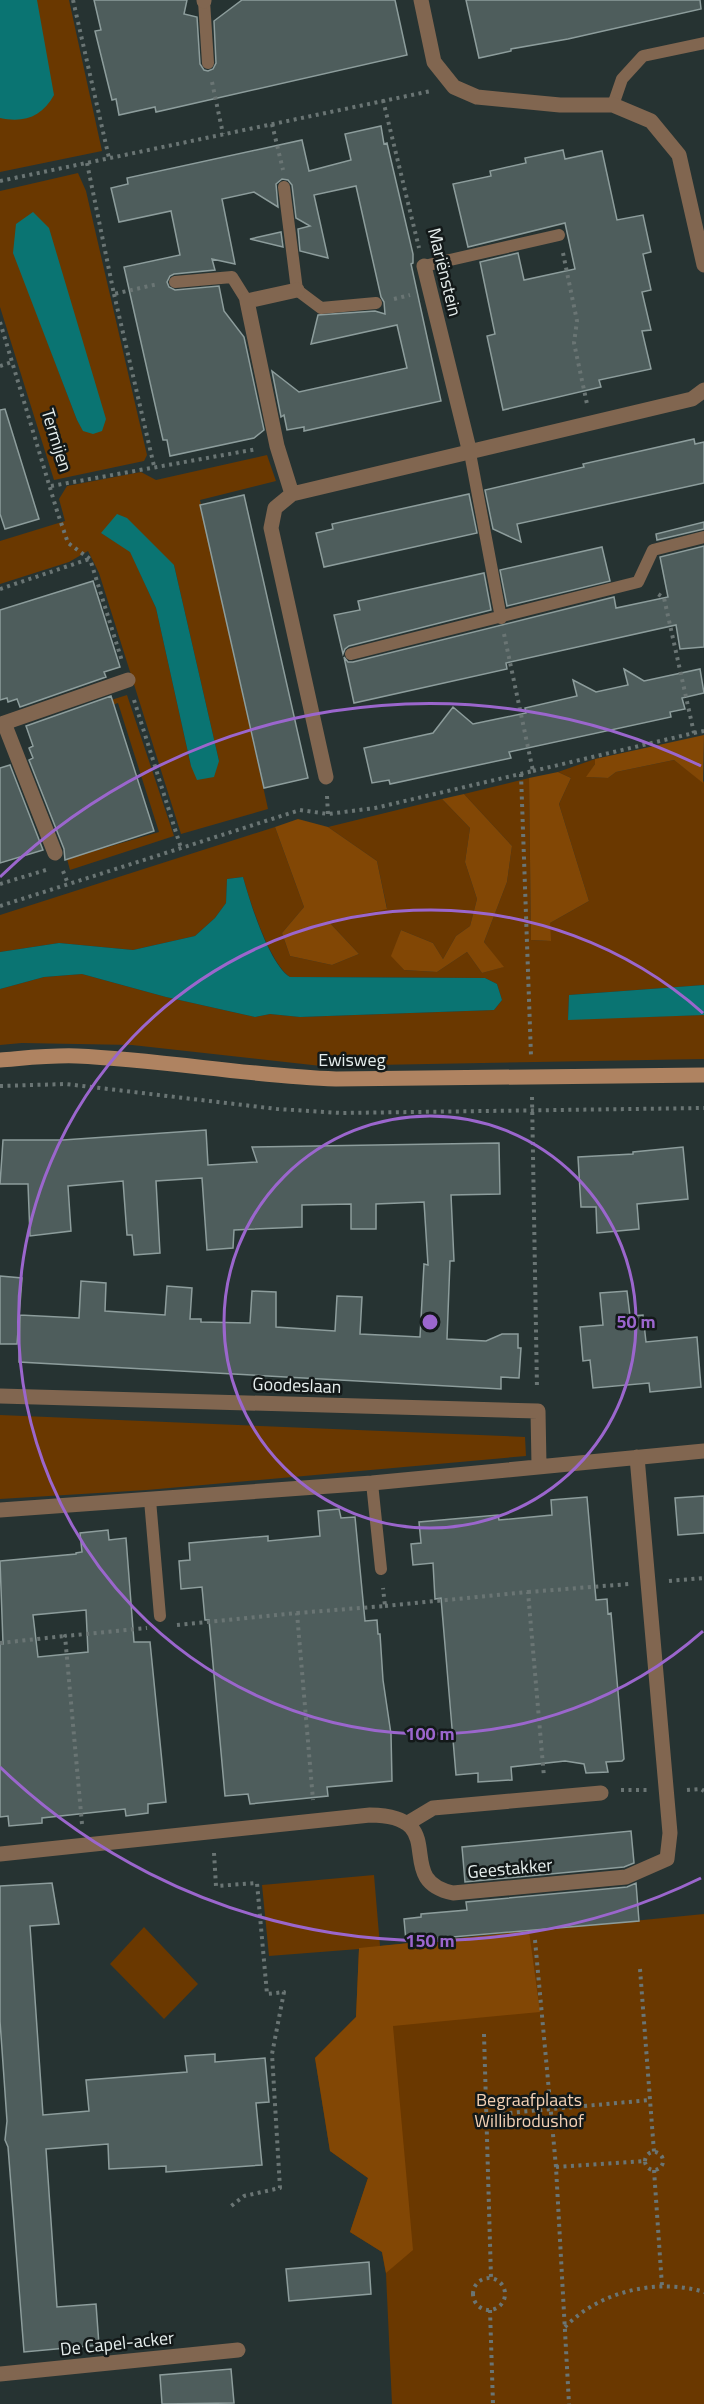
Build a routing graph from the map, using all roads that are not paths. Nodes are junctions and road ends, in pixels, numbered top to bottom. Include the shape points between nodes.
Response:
1 (421, 0) edge
2 (204, 1) edge
3 (704, 43) edge
4 (208, 63) road end
5 (612, 105) junction
6 (284, 187) road end
7 (700, 229) edge
8 (559, 235) road end
9 (704, 265) edge
10 (424, 266) joint
11 (175, 282) road end
12 (297, 290) junction
13 (247, 301) junction
14 (376, 303) road end
15 (704, 390) edge
16 (470, 453) junction
17 (292, 494) junction
18 (704, 537) edge
19 (501, 618) junction
20 (351, 654) dead end
21 (128, 680) road end
22 (2, 724) edge
23 (326, 777) dead end
24 (55, 853) dead end
25 (0, 1060) edge
26 (704, 1075) edge
27 (0, 1396) edge
28 (704, 1451) edge
29 (637, 1457) junction
30 (539, 1465) junction
31 (372, 1483) junction
32 (150, 1500) junction
33 (0, 1510) edge
34 (381, 1569) road end
35 (160, 1622) road end
36 (601, 1793) road end
37 (408, 1823) junction
38 (0, 1854) edge
39 (238, 2350) dead end
40 (0, 2374) edge

1 - 5 street via 434,62 454,87 477,97 560,105
2 - 4 lane
3 - 5 lane via 643,56 622,79
5 - 7 street via 651,121 679,154
6 - 12 lane
7 - 9 street
8 - 10 lane
10 - 16 street, Mariënstein
11 - 13 lane via 232,277
12 - 13 street
12 - 14 lane via 321,308
13 - 17 street via 277,446
15 - 16 street via 693,399
16 - 17 street
16 - 19 lane
17 - 23 street via 275,508 271,528
18 - 19 lane via 653,550 639,582
19 - 20 lane
21 - 22 street
22 - 24 street
25 - 26 street, Ewisweg via 75,1056 128,1059 304,1078
27 - 30 street, Goodeslaan via 538,1411
28 - 29 street
29 - 30 street
29 - 37 street, Geestakker via 670,1833 667,1858 626,1877 453,1893 430,1884 422,1871 419,1840
30 - 31 street
31 - 32 street
31 - 34 lane
32 - 33 street
32 - 35 lane
36 - 37 street via 433,1808
37 - 38 street via 391,1815 370,1815
39 - 40 street, De Capel-acker

